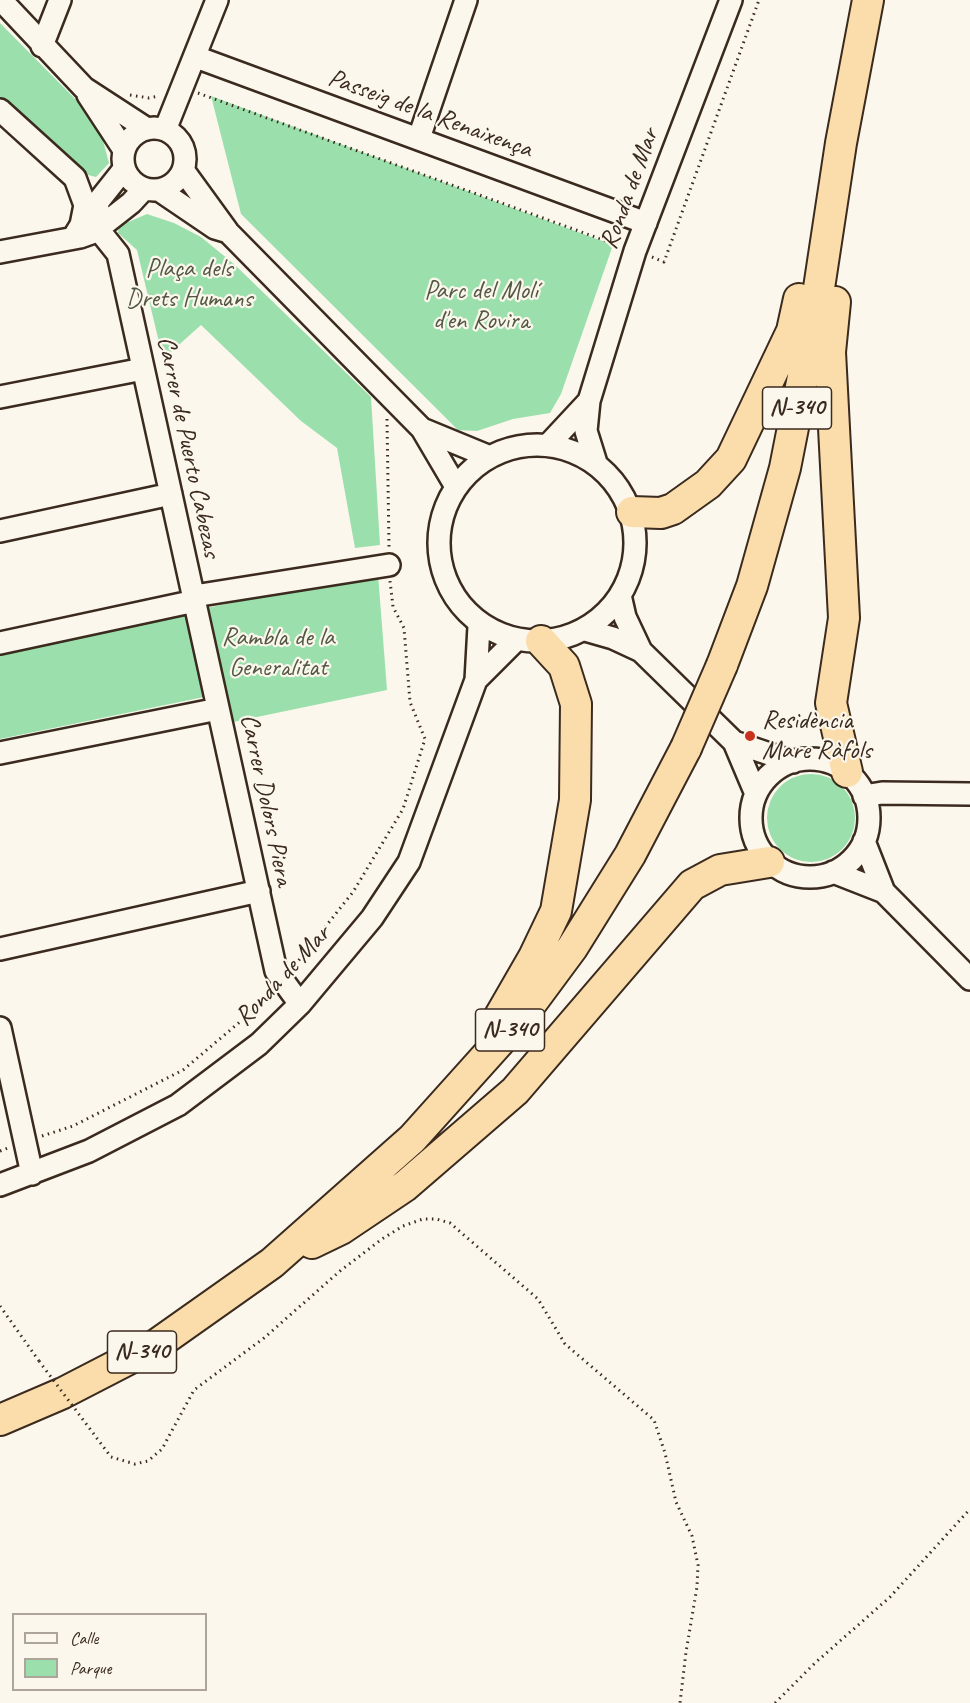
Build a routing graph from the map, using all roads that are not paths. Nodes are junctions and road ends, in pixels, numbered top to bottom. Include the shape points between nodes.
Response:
1 (2, 0) edge
2 (60, 0) edge
3 (217, 0) edge
4 (466, 0) edge
5 (731, 0) edge
6 (868, 0) edge
7 (42, 46) junction
8 (196, 57) junction
9 (84, 88) junction
10 (848, 105) junction
11 (0, 110) edge
12 (156, 129) junction
13 (419, 138) junction
14 (841, 143) junction
15 (124, 160) junction
16 (183, 170) junction
17 (75, 178) junction
18 (151, 189) junction
19 (90, 208) junction
20 (646, 223) junction
21 (100, 227) junction
22 (228, 232) junction
23 (73, 238) junction
24 (40, 243) junction
25 (0, 252) edge
26 (143, 369) junction
27 (0, 397) edge
28 (589, 400) junction
29 (422, 429) junction
30 (548, 445) junction
31 (490, 457) junction
32 (596, 463) junction
33 (455, 485) junction
34 (171, 494) junction
35 (632, 512) junction
36 (0, 531) edge
37 (389, 565) road end
38 (620, 595) junction
39 (194, 598) junction
40 (479, 626) junction
41 (585, 630) junction
42 (529, 640) junction
43 (0, 643) edge
44 (641, 651) junction
45 (476, 680) junction
46 (218, 709) junction
47 (734, 742) junction
48 (0, 753) edge
49 (793, 762) junction
50 (856, 784) junction
51 (756, 794) junction
52 (970, 794) edge
53 (864, 841) junction
54 (769, 862) junction
55 (833, 872) junction
56 (259, 891) junction
57 (884, 892) junction
58 (0, 949) edge
59 (970, 979) edge
60 (300, 1004) junction
61 (0, 1028) edge
62 (33, 1174) junction
63 (0, 1185) edge
64 (272, 1263) junction
65 (0, 1420) edge

1 - 7 street
2 - 7 street
3 - 8 street
4 - 13 street
5 - 20 street, Ronda de Mar
6 - 10 highway, N-340
7 - 9 street
8 - 12 street via 175,85
8 - 13 street, Passeig de la Renaixença
9 - 12 street
9 - 15 street
10 - 14 highway, N-340
10 - 35 highway via 832,144 792,331 731,459 708,484 673,509 661,513
11 - 17 street
12 - 15 street via 129,140
12 - 16 street via 173,135 184,150
13 - 20 street, Passeig de la Renaixença
14 - 50 highway via 846,188 830,352 844,618 831,703
14 - 64 highway, N-340, bridge via 814,321 785,468 752,586 686,748 624,864 572,948 518,1021 412,1139
15 - 17 street via 100,180
15 - 18 street via 135,184
15 - 19 street
16 - 18 street via 174,183
16 - 22 street
17 - 19 street, Carrer de Puerto Cabezas via 85,205
18 - 21 street
18 - 22 street
19 - 21 street, Carrer de Puerto Cabezas
19 - 23 street
19 - 24 street
20 - 28 street, Ronda de Mar
21 - 23 street
21 - 26 street, Carrer de Puerto Cabezas via 118,254
22 - 29 street
23 - 24 street
24 - 25 street
26 - 27 street
26 - 34 street, Carrer de Puerto Cabezas
28 - 30 street, Ronda de Mar
28 - 32 street, Ronda de Mar via 586,431
29 - 31 street
29 - 33 street
30 - 31 street via 518,447
30 - 32 street via 573,451
31 - 33 street
32 - 35 street via 611,477
33 - 40 street via 439,542 446,578
34 - 36 street
34 - 39 street, Carrer de Puerto Cabezas
35 - 38 street via 636,548 628,582
37 - 39 street
38 - 41 street
38 - 44 street via 625,617
39 - 43 street
39 - 46 street, Carrer Dolors Piera
40 - 42 street
40 - 45 street, Ronda de Mar
41 - 42 street
41 - 44 street
42 - 45 street, Ronda de Mar
42 - 64 highway via 564,666 576,704 575,800 556,911 510,1003 441,1094 311,1215
44 - 47 street
45 - 60 street, Ronda de Mar via 409,862 372,918
46 - 48 street
46 - 56 street, Carrer Dolors Piera
47 - 49 street
47 - 51 street
49 - 50 street via 819,760
49 - 51 street via 776,770
50 - 52 street via 882,793
50 - 53 street via 868,820
51 - 54 street via 751,827
53 - 55 street via 850,860
53 - 57 street
54 - 55 street via 802,877
54 - 64 highway via 720,870 692,885 514,1091 405,1186 340,1228
55 - 57 street
56 - 58 street
56 - 60 street, Carrer Dolors Piera via 276,971
57 - 59 street
60 - 62 street, Ronda de Mar via 259,1044 178,1106
61 - 62 street
62 - 63 street, Ronda de Mar
64 - 65 highway, N-340 via 156,1345

